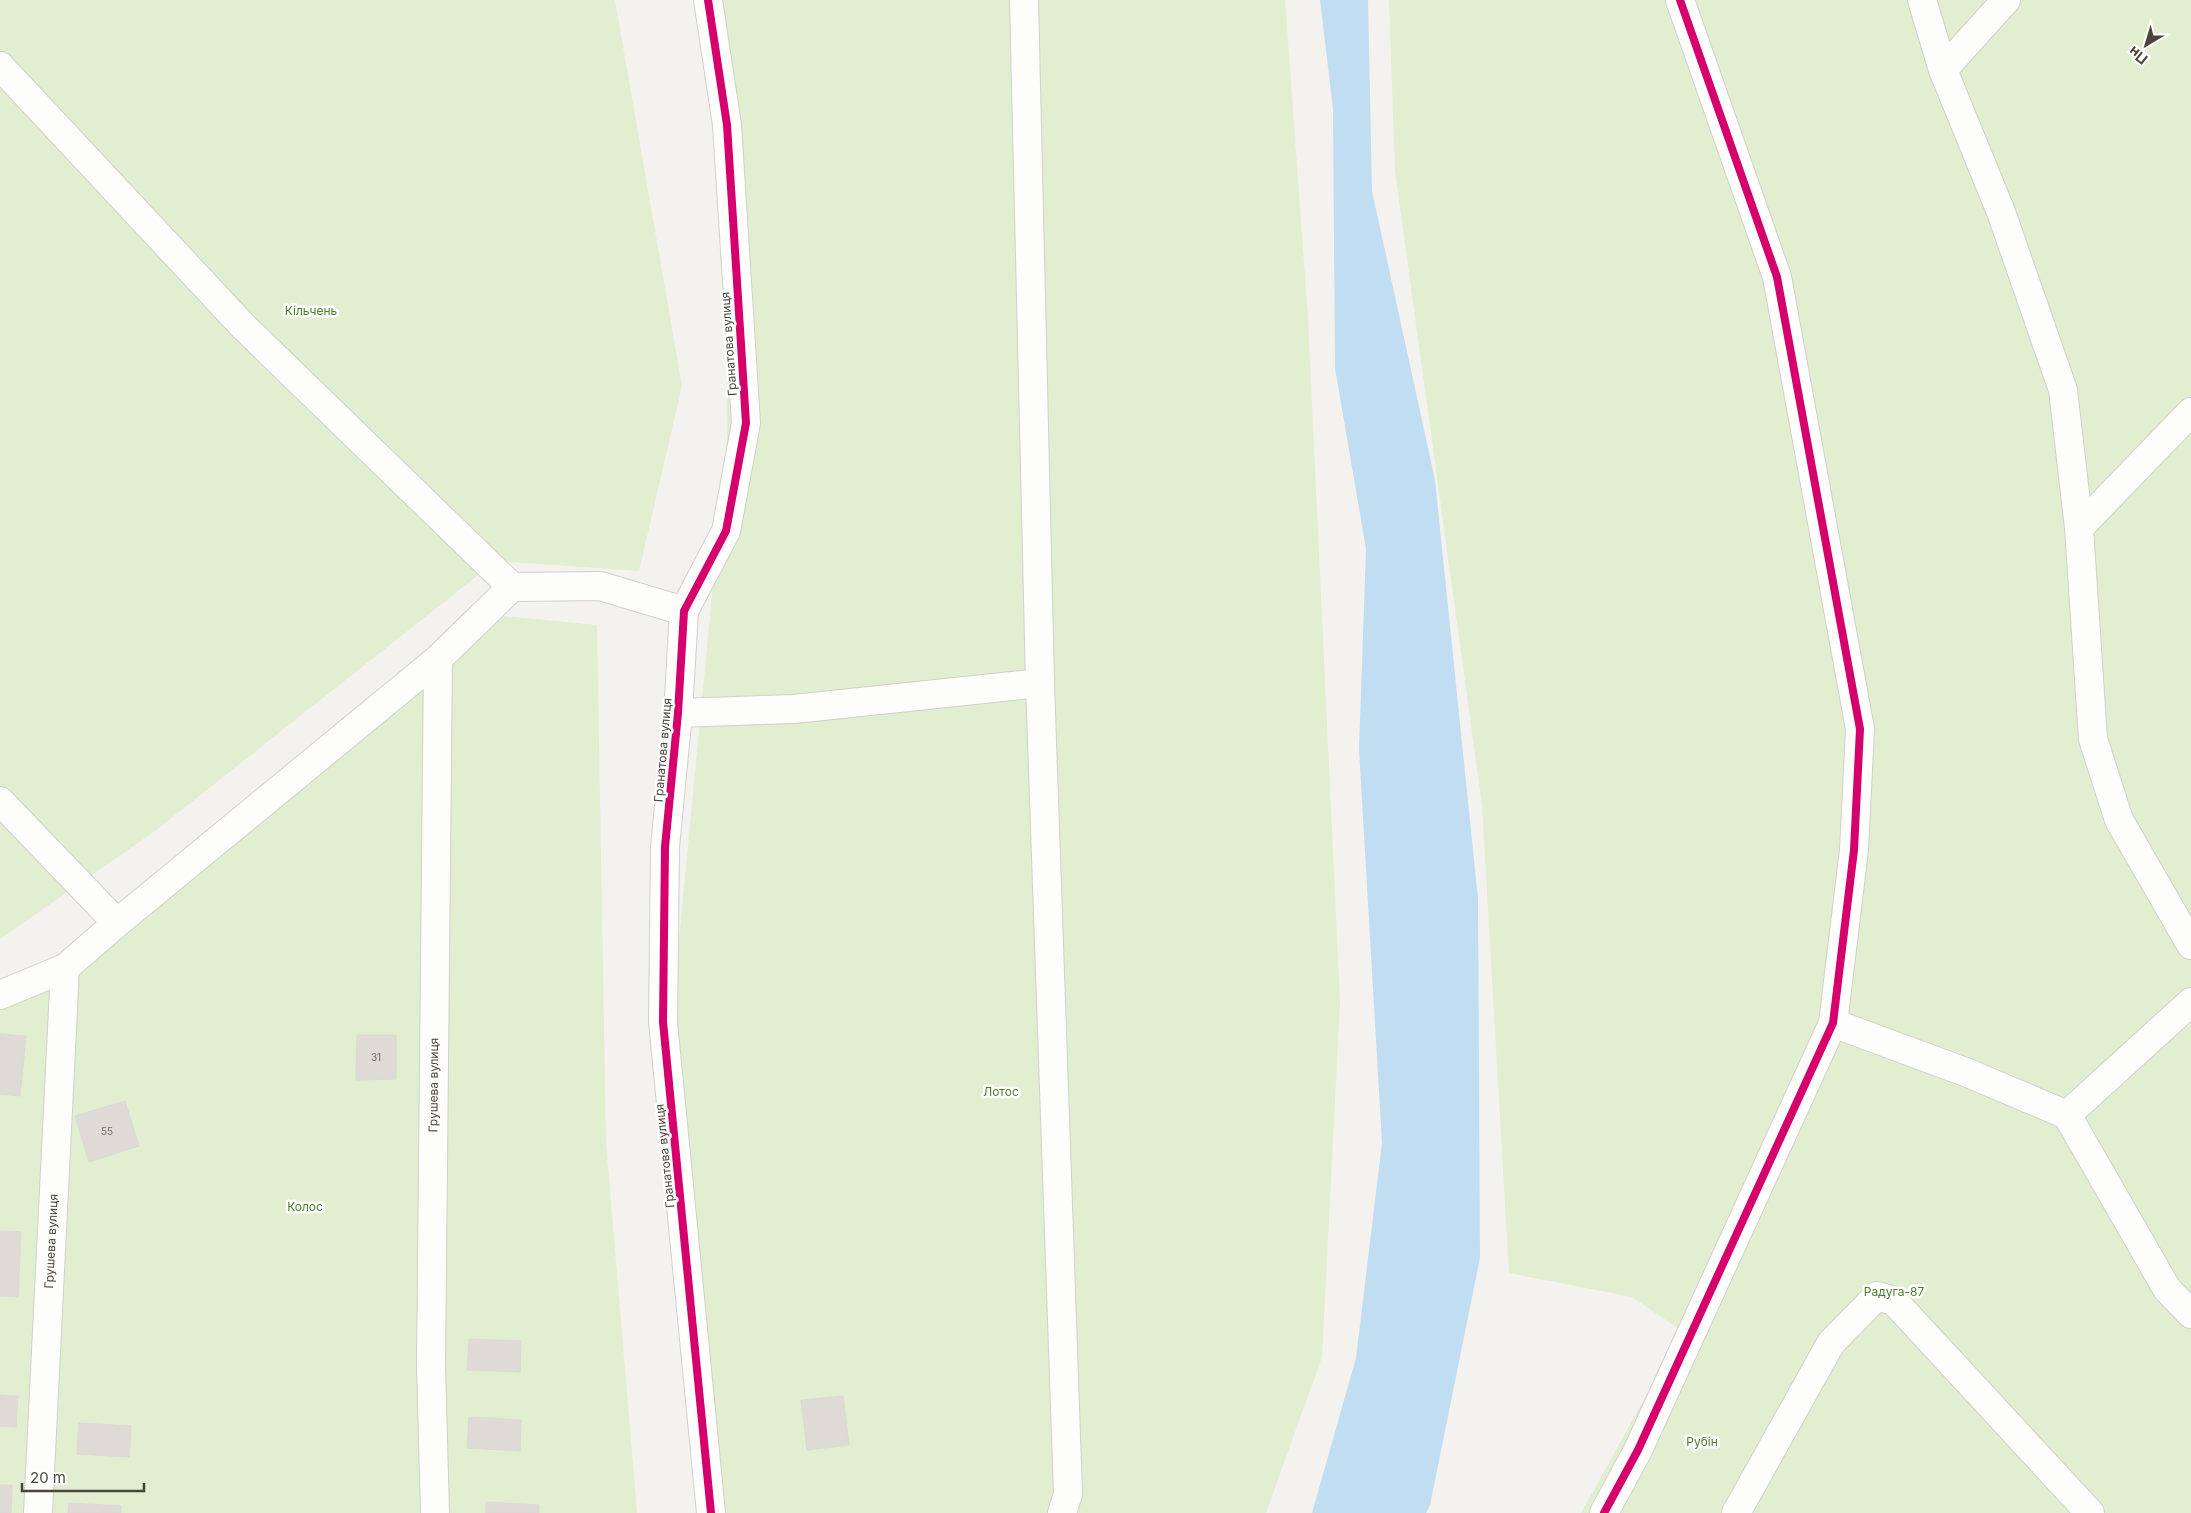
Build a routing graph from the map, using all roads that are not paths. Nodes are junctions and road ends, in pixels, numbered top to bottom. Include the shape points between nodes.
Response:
1 (708, 0) edge
2 (1024, 0) edge
3 (1680, 0) edge
4 (1922, 0) edge
5 (2006, 0) edge
6 (0, 66) edge
7 (1943, 70) junction
8 (2191, 412) edge
9 (2079, 528) junction
10 (512, 587) junction
11 (684, 610) junction
12 (438, 659) junction
13 (1040, 683) junction
14 (678, 713) junction
15 (0, 801) edge
16 (117, 923) junction
17 (2191, 945) edge
18 (65, 968) junction
19 (0, 994) edge
20 (2191, 1002) edge
21 (1833, 1023) junction
22 (2067, 1116) junction
23 (2191, 1314) edge
24 (38, 1513) edge
25 (435, 1513) edge
26 (710, 1513) edge
27 (1062, 1513) edge
28 (1604, 1513) edge
29 (1736, 1513) edge
30 (2090, 1513) edge

1 - 11 street, Гранатова вулиця via 727,125 746,423 726,531
2 - 13 street
3 - 21 street via 1777,277 1860,729 1854,850
4 - 7 street
5 - 7 street
6 - 10 street via 243,326
7 - 9 street via 2001,212 2063,390
8 - 9 street
9 - 17 street via 2093,739 2119,820
10 - 11 street via 600,586
10 - 12 street
11 - 14 street, Гранатова вулиця
12 - 16 street
12 - 25 street, Грушева вулиця via 431,1366
13 - 14 street via 794,709
13 - 27 street via 1068,1484
14 - 26 street, Гранатова вулиця via 665,846 663,1022
15 - 16 street
16 - 18 street
18 - 19 street
18 - 24 street, Грушева вулиця
20 - 22 street
21 - 22 street via 1968,1073
21 - 28 street via 1638,1450
22 - 23 street via 2168,1290
29 - 30 street via 1831,1343 1877,1296 1894,1301

